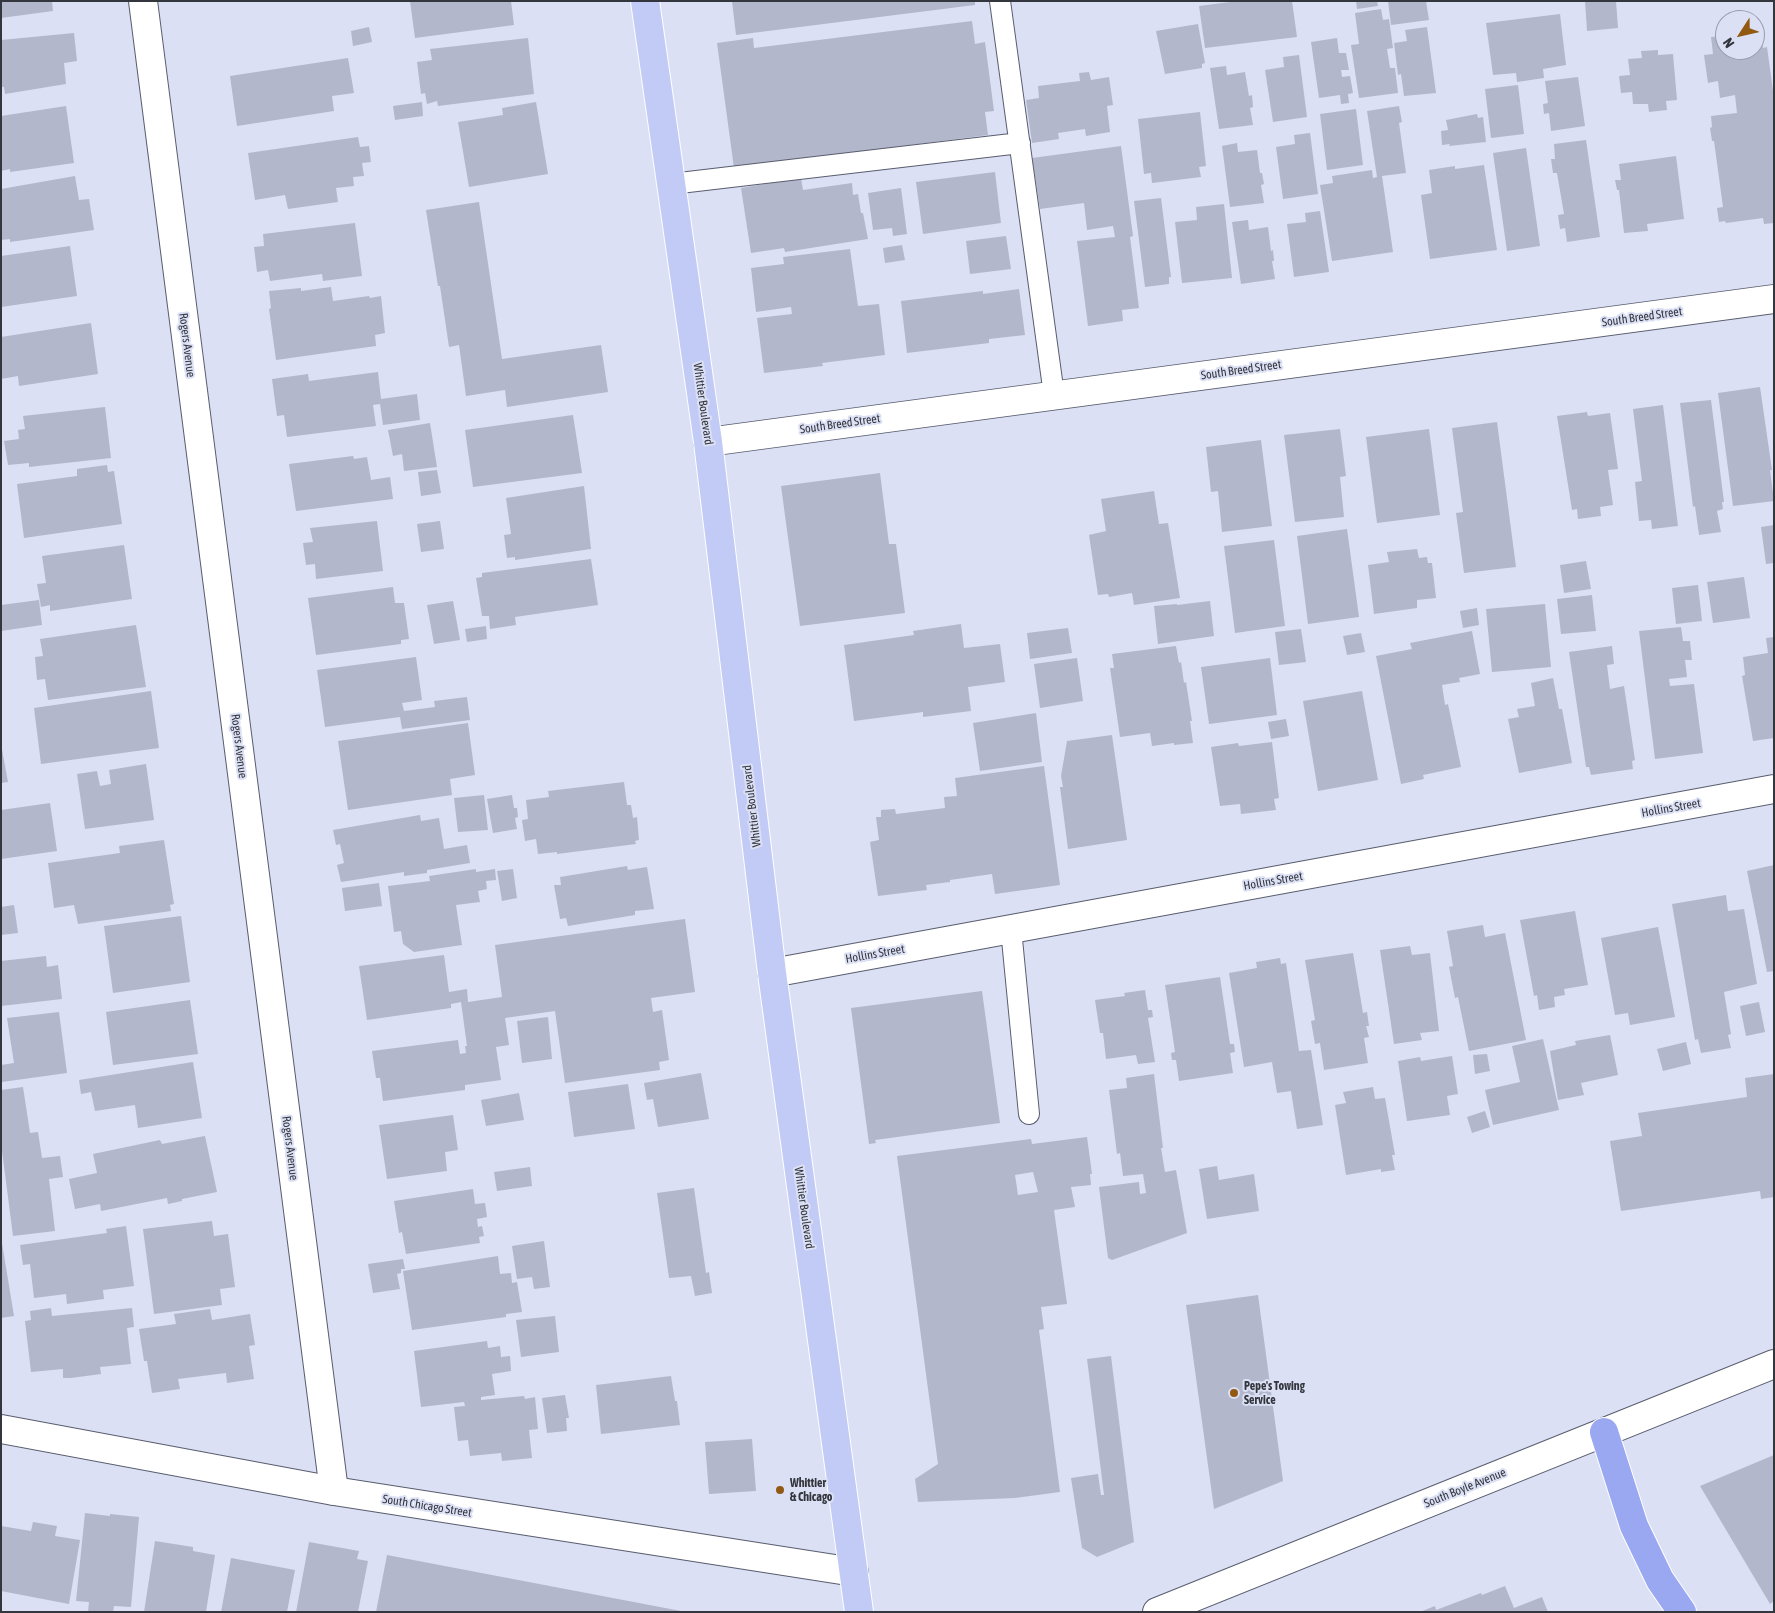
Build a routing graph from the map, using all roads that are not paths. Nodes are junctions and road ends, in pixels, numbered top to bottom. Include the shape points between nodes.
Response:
1 (143, 1) edge
2 (645, 1) edge
3 (1003, 2) edge
4 (1020, 143) junction
5 (671, 184) junction
6 (1774, 299) edge
7 (1054, 395) junction
8 (708, 442) junction
9 (1774, 789) edge
10 (1011, 929) junction
11 (772, 973) junction
12 (1029, 1114) dead end
13 (1774, 1364) edge
14 (1, 1430) edge
15 (1604, 1432) junction
16 (334, 1492) junction
17 (854, 1572) junction
18 (859, 1612) edge
19 (1157, 1612) edge
20 (1682, 1612) edge

1 - 16 street, Rogers Avenue
2 - 5 main road, Whittier Boulevard
3 - 4 lane
4 - 5 lane
4 - 7 lane
5 - 8 main road, Whittier Boulevard
6 - 7 street, South Breed Street
7 - 8 street, South Breed Street
8 - 11 main road, Whittier Boulevard
9 - 10 street, Hollins Street
10 - 11 street, Hollins Street
10 - 12 lane
11 - 17 main road, Whittier Boulevard
13 - 15 street, South Boyle Avenue
14 - 16 street, South Chicago Street
15 - 19 street, South Boyle Avenue
15 - 20 highway via 1634,1526 1660,1580
16 - 17 street, South Chicago Street
17 - 18 main road, Whittier Boulevard

